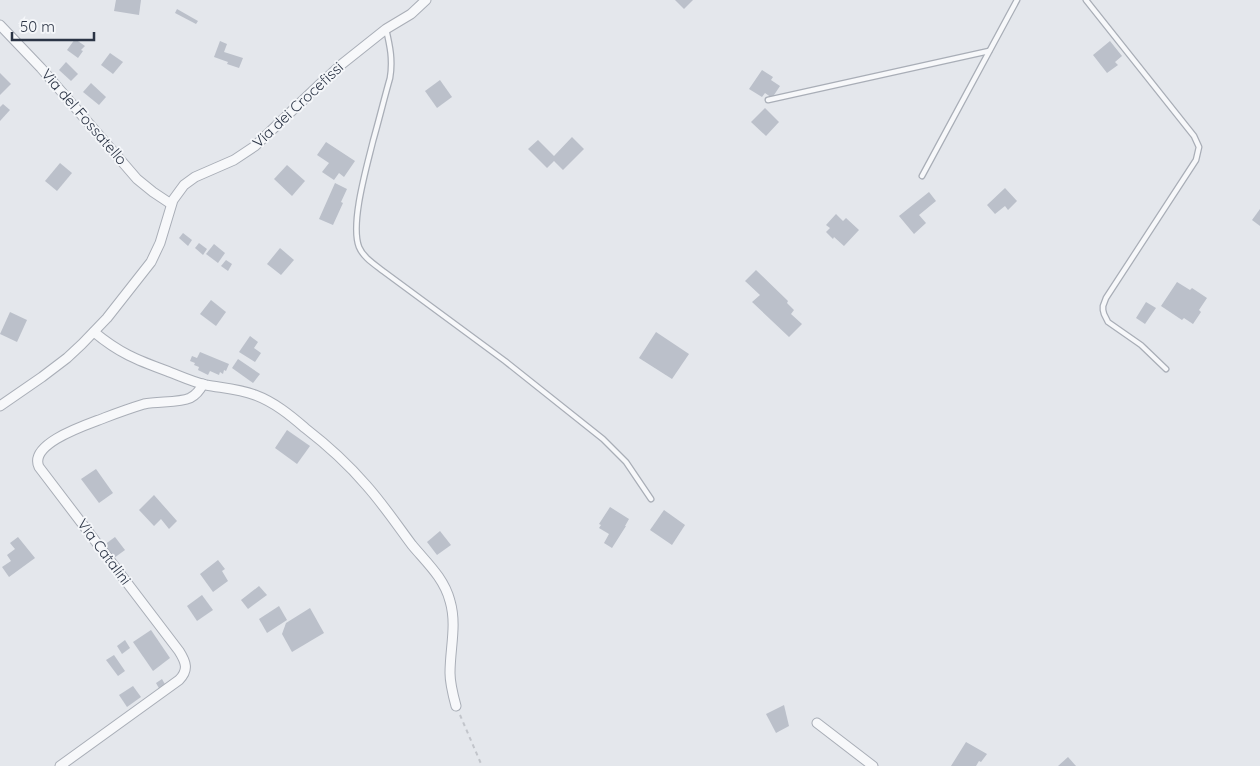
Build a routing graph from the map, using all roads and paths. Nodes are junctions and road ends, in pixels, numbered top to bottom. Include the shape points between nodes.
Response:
1 (426, 0) edge
2 (1017, 0) edge
3 (1086, 0) edge
4 (0, 25) edge
5 (386, 29) junction
6 (989, 51) junction
7 (768, 100) dead end
8 (922, 176) dead end
9 (171, 204) junction
10 (94, 332) junction
11 (1166, 369) dead end
12 (203, 384) junction
13 (0, 406) edge
14 (651, 499) dead end
15 (456, 706) joint
16 (816, 723) dead end
17 (60, 766) edge
18 (482, 766) edge
19 (873, 766) edge

1 - 5 street, Via dei Crocefissi via 411,14
2 - 6 lane
3 - 11 lane via 1194,136 1199,147 1196,160 1103,306 1108,322
4 - 9 street, Via del Fossatello via 140,181
5 - 9 street, Via dei Crocefissi via 342,64 255,146 238,158 190,181
5 - 14 lane via 392,64 360,200 356,232 361,250 383,271 505,361 603,439 626,462
6 - 7 lane
6 - 8 lane
9 - 10 street, Via dei Crocefissi via 151,262
10 - 12 street via 113,348 133,358
10 - 13 street, Via dei Crocefissi via 53,369
12 - 15 street via 260,397 279,407 309,431 366,485 436,573 447,591 453,614 450,678
12 - 17 street, Via Catalini via 189,398 143,405 72,430 47,446 37,458 39,467 179,651 187,666 179,680
15 - 18 path
16 - 19 street

